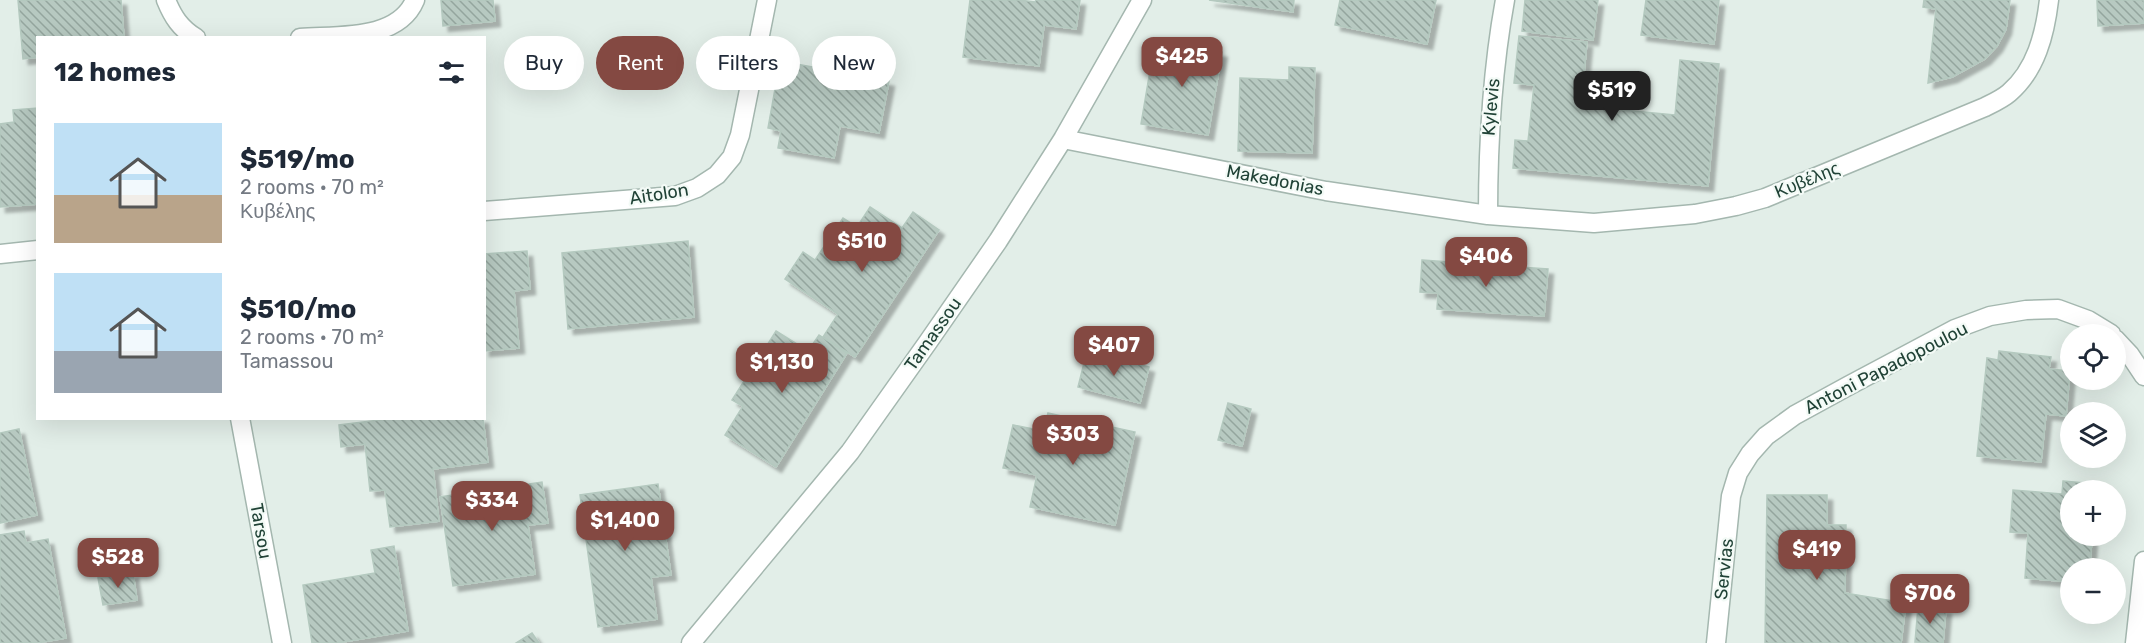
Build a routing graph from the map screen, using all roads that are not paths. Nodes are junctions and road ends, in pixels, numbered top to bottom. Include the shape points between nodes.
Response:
1 (166, 0) edge
2 (415, 0) edge
3 (767, 0) edge
4 (1142, 0) edge
5 (1505, 0) edge
6 (2049, 0) edge
7 (193, 36) edge
8 (325, 36) edge
9 (1063, 139) junction
10 (486, 211) edge
11 (1488, 215) junction
12 (36, 250) edge
13 (0, 254) edge
14 (2095, 324) edge
15 (2126, 351) edge
16 (2144, 376) edge
17 (240, 420) edge
18 (1731, 496) joint
19 (2144, 561) edge
20 (282, 643) edge
21 (691, 643) edge
22 (1716, 643) edge
23 (2135, 643) edge

1 - 7 street via 172,16
2 - 8 street via 402,19 389,28
3 - 10 street, Aitolon via 740,135 732,157 717,175 697,189 675,196
4 - 9 street, Tamassou
5 - 11 street, Kylevis via 1488,142
6 - 11 street, Κυβέλης via 2038,52 2026,75 2008,94 1765,198 1695,214 1594,223
9 - 11 street, Makedonias via 1326,191
9 - 21 street, Tamassou via 850,452
12 - 13 street
14 - 18 street, Antoni Papadopoulou via 2058,309 2026,310 1990,316 1955,329 1795,415 1766,436 1738,473
15 - 16 street
17 - 20 street, Tarsou
18 - 22 street, Servias
19 - 23 street

